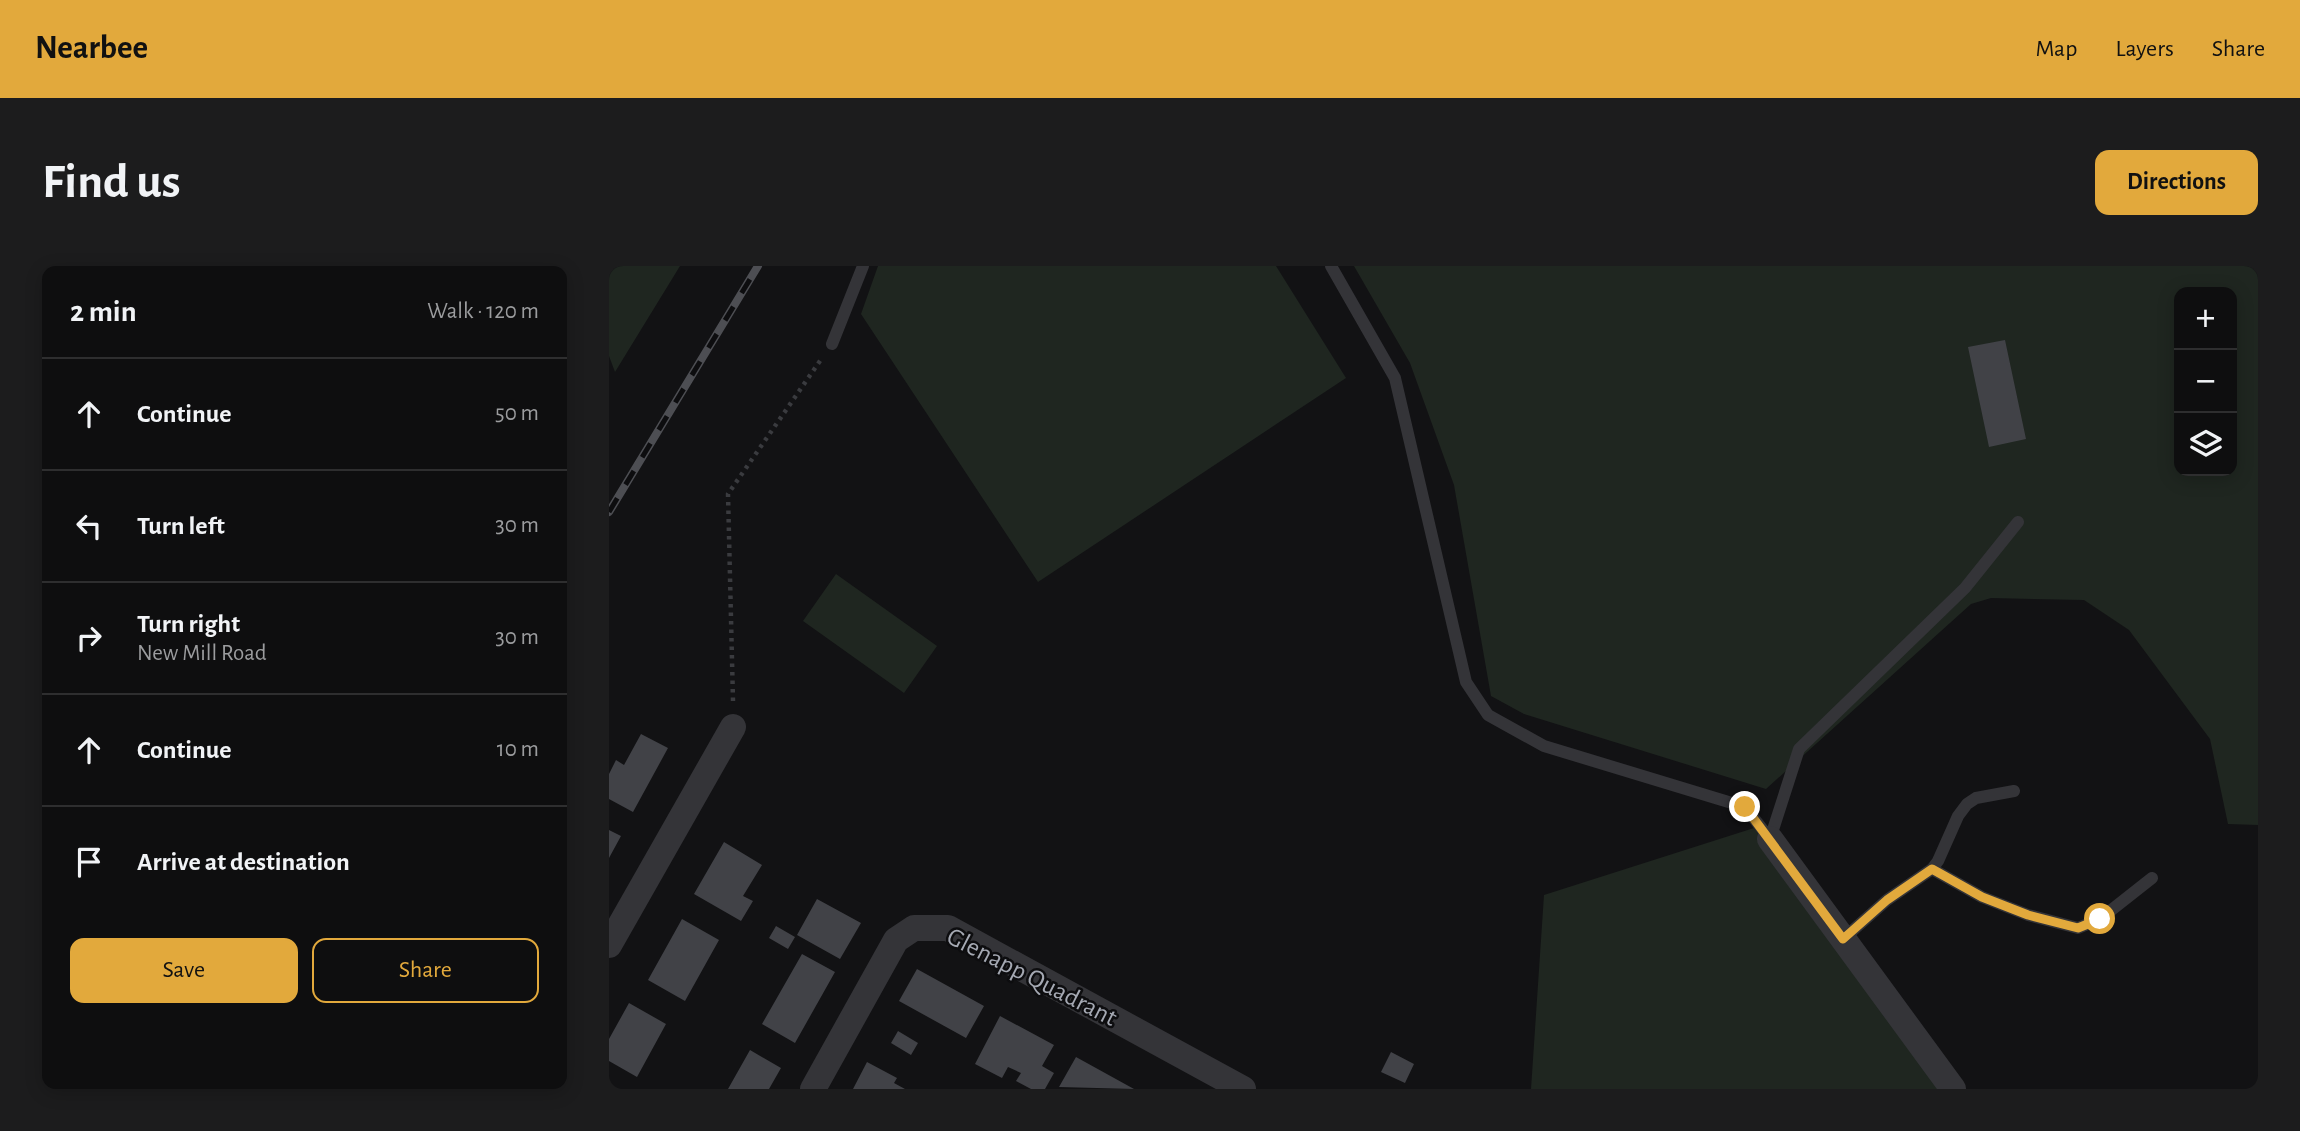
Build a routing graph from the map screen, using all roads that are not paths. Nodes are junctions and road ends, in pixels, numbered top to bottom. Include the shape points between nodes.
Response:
1 (863, 266) edge
2 (1331, 266) edge
3 (832, 344) road end
4 (2018, 522) dead end
5 (733, 727) road end
6 (2014, 791) dead end
7 (1770, 839) junction
8 (1932, 869) junction
9 (2152, 878) dead end
10 (1843, 939) junction
11 (609, 945) edge
12 (813, 1089) edge
13 (1243, 1089) edge
14 (1953, 1089) edge

1 - 3 lane
2 - 7 lane via 1395,378 1465,682 1488,715 1544,746 1745,807
4 - 7 lane via 1965,589 1799,749
5 - 11 street
6 - 8 lane via 1976,798 1968,804
7 - 10 street
8 - 9 lane via 1982,897 2078,928 2100,919
8 - 10 lane
10 - 14 street
12 - 13 street, Glenapp Quadrant via 896,940 914,928 948,928

